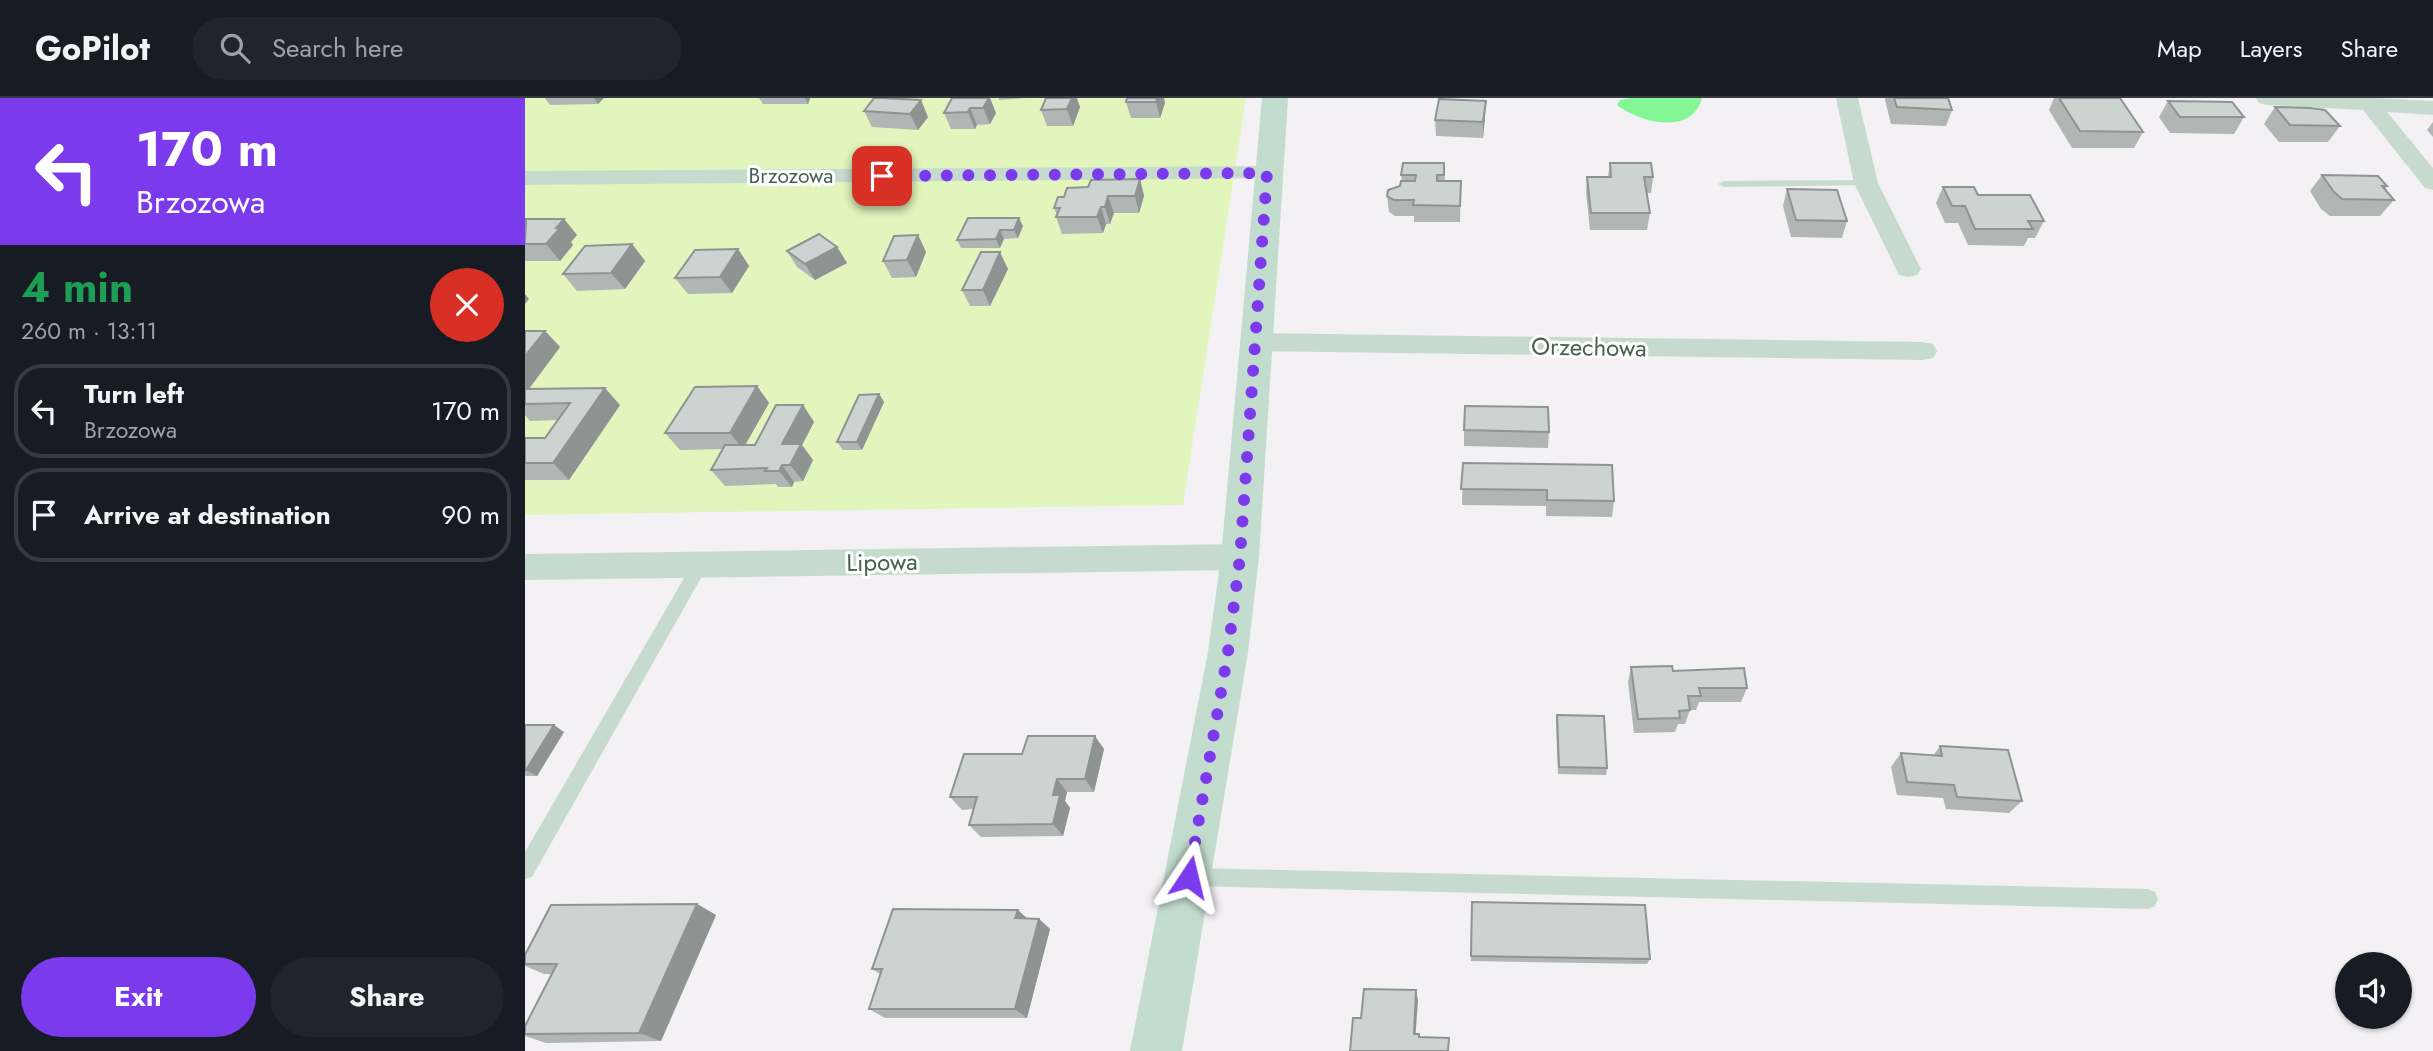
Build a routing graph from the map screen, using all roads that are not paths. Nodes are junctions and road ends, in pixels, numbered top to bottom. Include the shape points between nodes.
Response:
1 (1275, 98) edge
2 (1847, 98) edge
3 (2267, 98) edge
4 (2370, 104) junction
5 (2433, 108) edge
6 (1267, 173) junction
7 (525, 178) edge
8 (1866, 183) junction
9 (2433, 183) edge
10 (1724, 184) dead end
11 (1907, 269) dead end
12 (1255, 342) junction
13 (1923, 351) dead end
14 (1240, 557) junction
15 (700, 565) junction
16 (525, 567) edge
17 (525, 870) edge
18 (1189, 877) junction
19 (2148, 898) dead end
20 (1156, 1051) edge

1 - 6 street
2 - 8 street
3 - 4 street
4 - 5 street
4 - 9 street
6 - 7 street, Brzozowa
6 - 12 street
8 - 10 lane
8 - 11 street
12 - 13 street, Orzechowa
12 - 14 street
14 - 15 street, Lipowa
14 - 18 street
15 - 16 street, Lipowa
15 - 17 lane
18 - 19 lane
18 - 20 street

